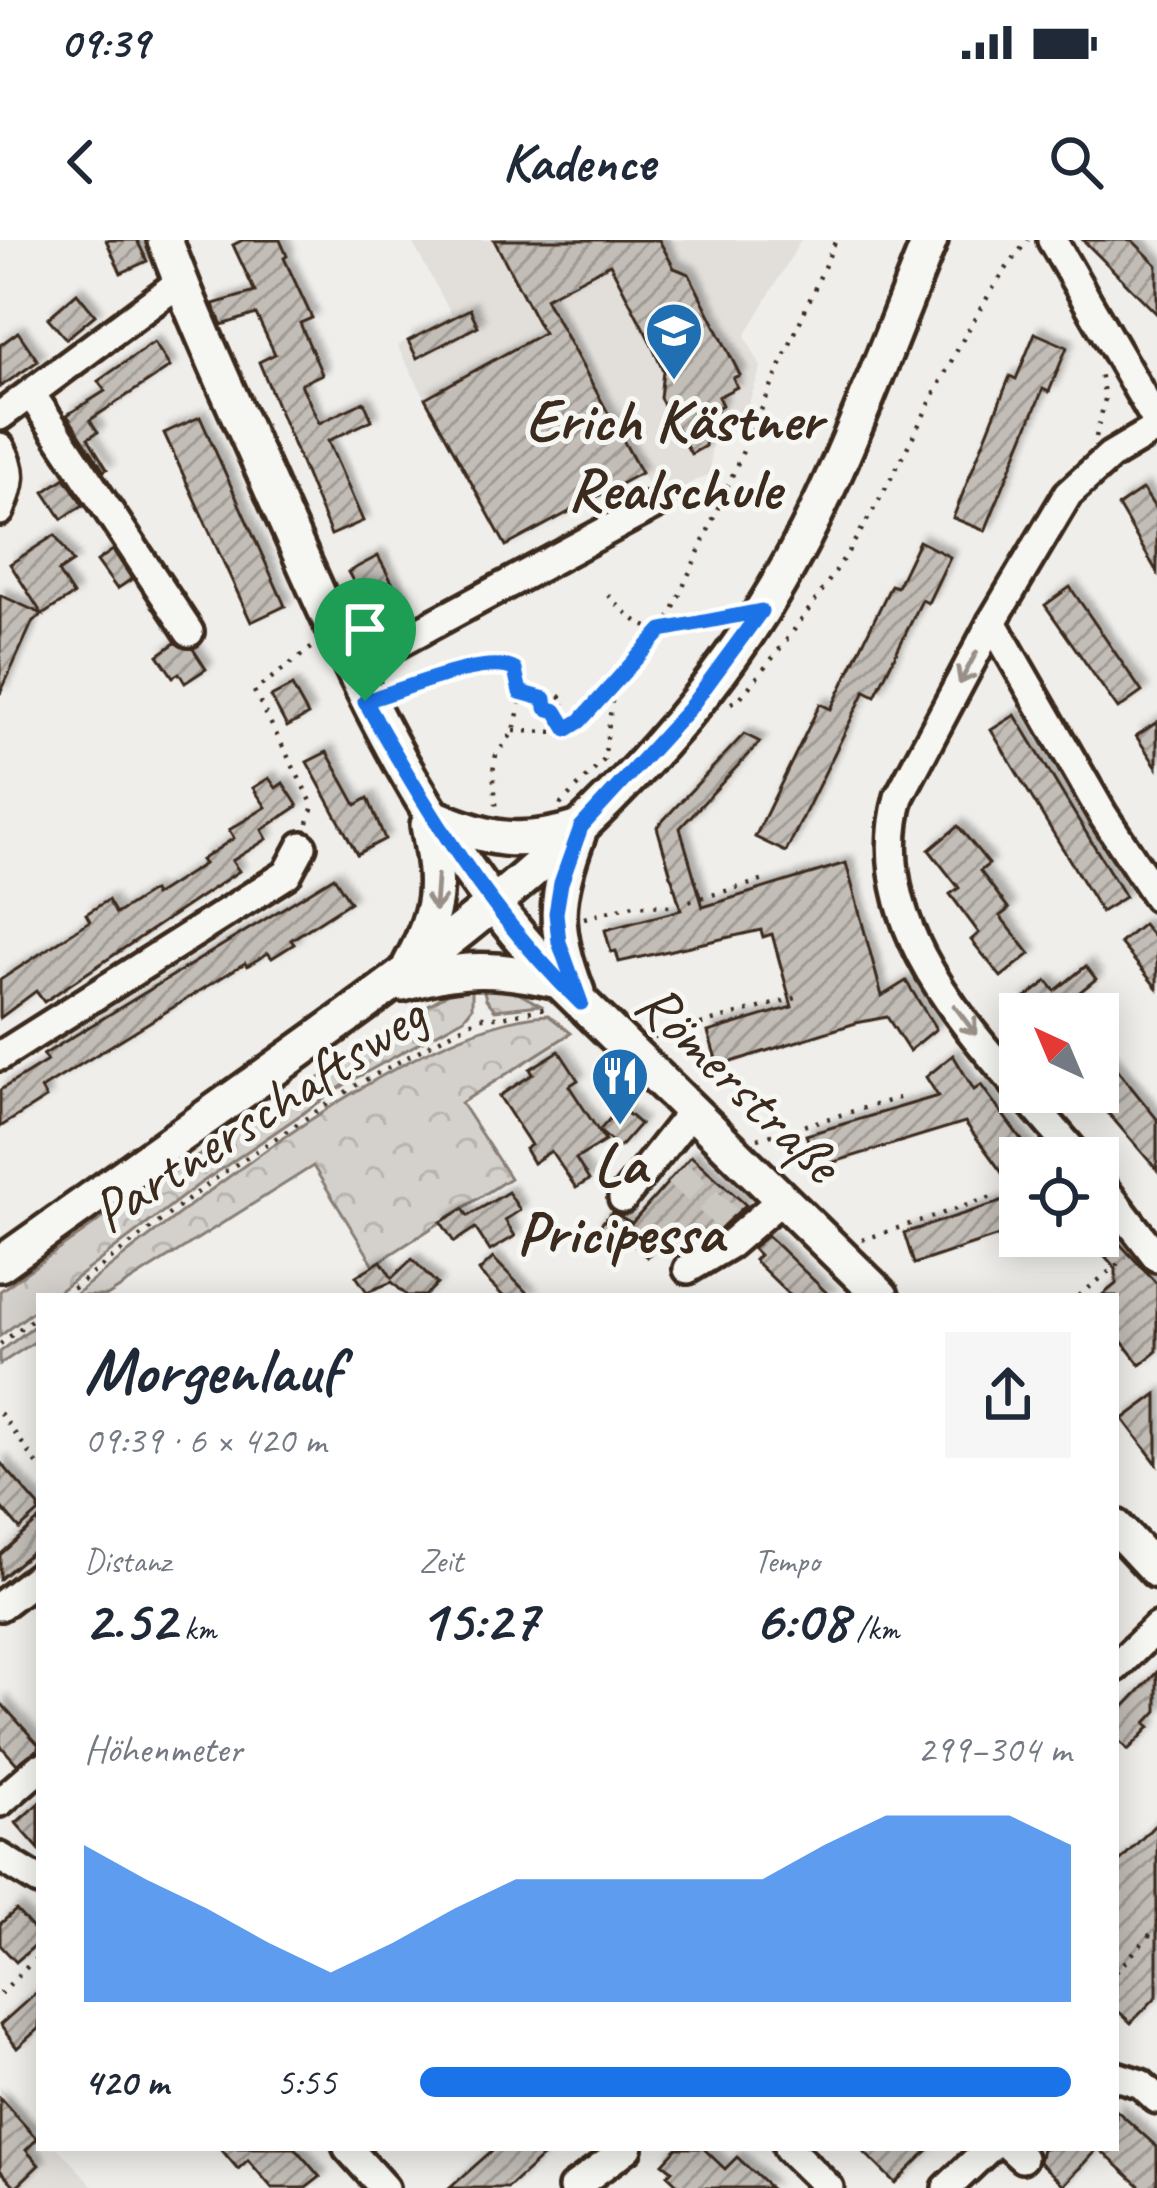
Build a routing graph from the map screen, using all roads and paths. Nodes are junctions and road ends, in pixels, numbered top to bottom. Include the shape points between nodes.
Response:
1 (165, 240) edge
2 (836, 240) edge
3 (931, 240) edge
4 (1028, 240) edge
5 (1052, 240) edge
6 (180, 282) junction
7 (1097, 318) junction
8 (31, 394) junction
9 (0, 416) edge
10 (1157, 425) edge
11 (0, 447) edge
12 (1088, 453) dead end
13 (658, 503) dead end
14 (0, 511) edge
15 (608, 596) dead end
16 (761, 611) junction
17 (992, 622) junction
18 (662, 630) junction
19 (334, 631) junction
20 (189, 632) dead end
21 (350, 669) junction
22 (615, 679) junction
23 (520, 692) junction
24 (545, 699) junction
25 (365, 701) junction
26 (689, 709) junction
27 (556, 711) junction
28 (567, 729) junction
29 (514, 731) junction
30 (427, 810) junction
31 (570, 817) junction
32 (497, 839) junction
33 (302, 846) joint
34 (765, 880) dead end
35 (1157, 897) edge
36 (494, 907) junction
37 (556, 913) junction
38 (396, 982) junction
39 (572, 994) junction
40 (803, 996) dead end
41 (625, 1045) junction
42 (0, 1057) edge
43 (999, 1062) edge
44 (902, 1097) dead end
45 (692, 1111) junction
46 (1040, 1113) edge
47 (1061, 1137) edge
48 (729, 1148) junction
49 (998, 1195) dead end
50 (623, 1198) dead end
51 (1119, 1208) edge
52 (744, 1223) junction
53 (1151, 1249) edge
54 (833, 1250) junction
55 (0, 1264) edge
56 (688, 1270) dead end
57 (67, 1293) edge
58 (878, 1293) edge
59 (1084, 1293) edge
60 (36, 1316) edge
61 (0, 1344) edge
62 (0, 1413) edge
63 (11, 1430) junction
64 (0, 1439) edge
65 (36, 1462) edge
66 (1119, 1530) edge
67 (1157, 1571) edge
68 (36, 1578) edge
69 (0, 1606) edge
70 (1157, 1627) edge
71 (1119, 1663) edge
72 (36, 1771) edge
73 (0, 1802) edge
74 (0, 1857) edge
75 (36, 1879) edge
76 (1157, 1927) edge
77 (36, 1958) edge
78 (1119, 1969) edge
79 (0, 1994) edge
80 (351, 2151) edge
81 (624, 2151) edge
82 (791, 2151) edge
83 (986, 2151) edge
84 (385, 2188) edge
85 (573, 2188) edge
86 (829, 2188) edge
87 (947, 2188) edge

1 - 6 main road, Römerstraße
2 - 18 path
3 - 16 main road via 847,442
4 - 26 path via 804,619 739,699
5 - 7 street
6 - 8 street
6 - 19 main road, Römerstraße
7 - 10 street
7 - 12 path via 1105,399
8 - 9 street
8 - 20 street
10 - 17 street via 1068,494
11 - 14 street via 12,479
13 - 21 street
15 - 18 path via 637,625
16 - 18 path
16 - 26 main road
17 - 35 street
17 -> 43 street via 898,797 888,847 896,894 924,964
18 - 22 path
19 - 21 main road, Römerstraße
19 - 33 path via 254,691 313,805
21 - 25 main road, Römerstraße
22 - 28 path
22 - 31 path via 604,760
23 - 24 path
23 - 25 path via 515,670 494,664
23 - 29 path
24 - 27 path
24 - 27 path via 560,696
25 - 30 main road, Römerstraße
26 - 31 main road
27 - 28 path
28 - 29 path
29 - 32 path via 493,771
30 - 32 main road
30 - 36 main road, Römerstraße
30 -> 38 main road via 438,895
31 - 32 main road via 536,839
31 - 36 main road
31 - 37 main road
33 - 42 street via 287,874
34 - 37 path via 672,906 634,905 573,921
36 - 38 main road
36 - 39 main road, Römerstraße
37 - 39 main road
38 - 39 main road via 479,968 515,971
38 - 55 main road
39 - 41 main road, Römerstraße
39 - 57 path, Partnerschaftsweg via 545,1009 481,1017 358,1084
40 - 41 path
41 - 45 main road, Römerstraße
44 - 48 path
45 - 48 main road, Römerstraße
45 - 50 street via 667,1165
46 - 47 street
48 - 52 main road, Römerstraße
49 - 54 path
51 - 53 street
52 - 54 main road, Römerstraße
52 - 56 street
53 - 59 path
54 - 58 main road, Römerstraße
60 - 61 path
62 - 63 path
63 - 64 path
63 - 65 path
66 - 67 main road
68 - 69 street
70 - 71 street
72 - 73 street
74 - 75 street
76 - 78 path
77 - 79 path
80 - 84 street
81 - 85 street
82 - 86 street
83 - 87 street

